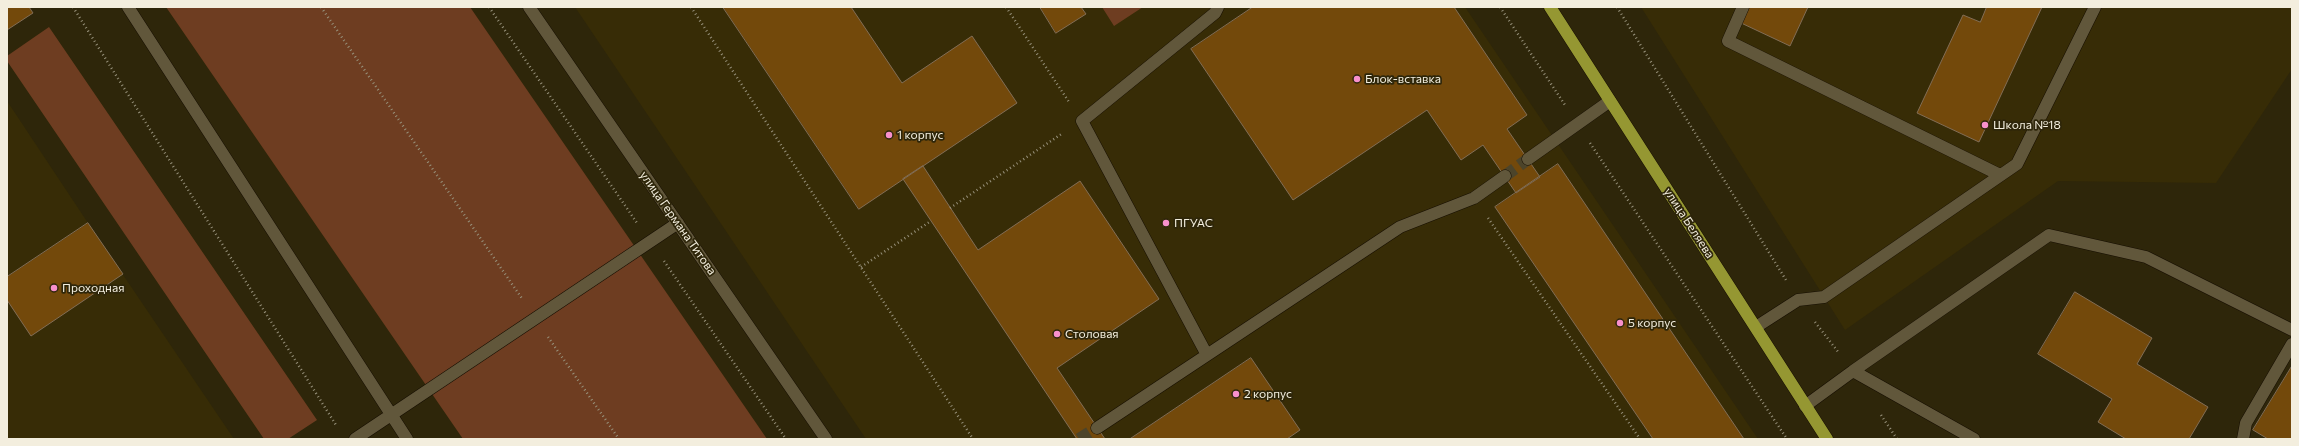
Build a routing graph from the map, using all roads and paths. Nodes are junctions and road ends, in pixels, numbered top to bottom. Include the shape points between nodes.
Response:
1 (73, 7) edge
2 (128, 7) edge
3 (321, 7) edge
4 (529, 7) edge
5 (690, 7) edge
6 (1006, 7) edge
7 (1218, 7) edge
8 (1500, 7) edge
9 (1550, 7) edge
10 (1617, 7) edge
11 (1742, 7) edge
12 (2094, 7) edge
13 (1610, 101) junction
14 (1082, 121) junction
15 (1578, 124) junction
16 (1528, 159) tunnel mouth
17 (2000, 175) junction
18 (1505, 176) tunnel mouth
19 (1474, 198) junction
20 (950, 208) dead end
21 (931, 221) dead end
22 (678, 223) junction
23 (861, 267) junction
24 (1798, 300) junction
25 (536, 318) junction
26 (1756, 327) junction
27 (2292, 330) edge
28 (2292, 344) edge
29 (1207, 355) junction
30 (1853, 370) junction
31 (1806, 406) junction
32 (392, 415) junction
33 (337, 426) dead end
34 (1097, 428) tunnel mouth
35 (355, 439) edge
36 (407, 439) edge
37 (619, 439) edge
38 (826, 439) edge
39 (973, 439) edge
40 (1640, 439) edge
41 (1787, 439) edge
42 (1827, 439) edge
43 (1974, 439) edge
44 (2243, 439) edge

1 - 33 path
2 - 32 street
3 - 25 path
4 - 22 street, улица Германа Титова
5 - 23 path
6 - 14 path
7 - 14 street via 1215,13
8 - 15 path
9 - 13 main road, улица Беляева
10 - 24 path
11 - 17 street via 1728,41
12 - 17 street via 2017,164
13 - 15 street
13 - 26 main road, улица Беляева
14 - 20 path
14 - 29 street
15 - 16 street
15 - 41 path
17 - 24 street via 1824,298
18 - 19 street
19 - 29 street via 1400,227
19 - 40 path
21 - 23 path
22 - 25 street
22 - 38 street, улица Германа Титова
23 - 39 path
24 - 26 street
24 - 30 path
25 - 32 street
25 - 37 path
26 - 31 main road, улица Беляева
27 - 30 street via 2146,257 2049,235
28 - 44 street via 2246,422
29 - 34 street
30 - 31 street
30 - 43 street
31 - 42 main road, улица Беляева
32 - 35 street
32 - 36 street

